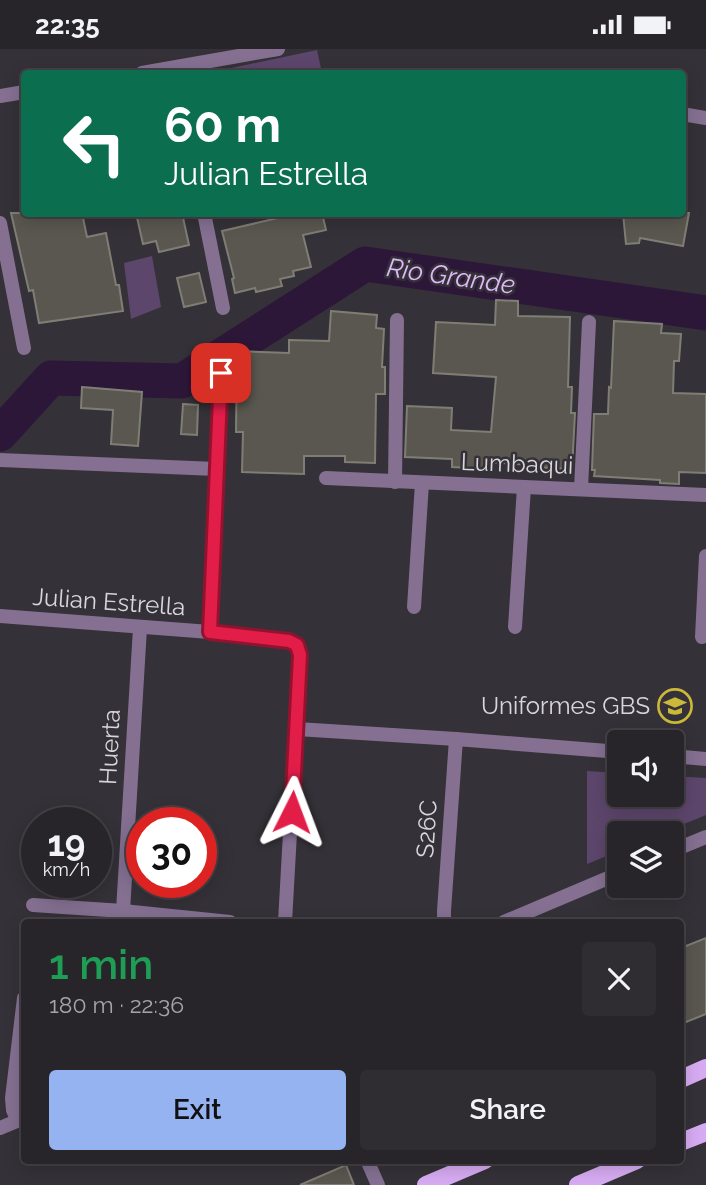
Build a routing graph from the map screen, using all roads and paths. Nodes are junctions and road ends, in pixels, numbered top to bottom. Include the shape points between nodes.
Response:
1 (278, 49) edge
2 (179, 70) edge
3 (21, 92) edge
4 (0, 96) edge
5 (686, 115) edge
6 (706, 118) edge
7 (205, 217) edge
8 (0, 223) edge
9 (223, 308) dead end
10 (397, 320) dead end
11 (589, 322) dead end
12 (24, 348) dead end
13 (221, 373) dead end
14 (0, 460) edge
15 (216, 469) junction
16 (327, 478) dead end
17 (395, 482) junction
18 (422, 483) junction
19 (524, 487) junction
20 (581, 489) junction
21 (706, 495) edge
22 (706, 556) edge
23 (414, 607) dead end
24 (0, 616) edge
25 (515, 627) dead end
26 (139, 628) junction
27 (210, 632) junction
28 (702, 637) dead end
29 (297, 729) junction
30 (456, 739) junction
31 (607, 751) edge
32 (684, 758) edge
33 (706, 759) edge
34 (706, 837) edge
35 (684, 846) edge
36 (607, 878) edge
37 (33, 905) dead end
38 (123, 911) junction
39 (201, 919) edge
40 (285, 919) edge
41 (444, 919) edge
42 (511, 919) edge
43 (21, 1023) edge
44 (706, 1068) edge
45 (684, 1078) edge
46 (21, 1119) edge
47 (0, 1128) edge
48 (706, 1132) edge
49 (684, 1141) edge
50 (369, 1164) edge
51 (476, 1164) edge
52 (628, 1164) edge
53 (378, 1185) edge
54 (426, 1185) edge
55 (578, 1185) edge

1 - 2 street
3 - 4 street
5 - 6 street
7 - 9 street
8 - 12 street
10 - 17 street
11 - 20 street
13 - 15 street
14 - 15 street
15 - 27 street
16 - 17 street, Lumbaqui
17 - 18 street, Lumbaqui
18 - 19 street, Lumbaqui
18 - 23 street
19 - 20 street, Lumbaqui
19 - 25 street
20 - 21 street, Lumbaqui
22 - 28 street
24 - 26 street, Julian Estrella
26 - 27 street, Julian Estrella
26 - 38 street, Huerta
27 - 29 street, Julian Estrella via 297,645
29 - 30 street
29 - 40 street
30 - 31 street
30 - 41 street, S26C
32 - 33 street
34 - 35 street
36 - 42 street
37 - 38 street
38 - 39 street
43 - 46 street via 12,1098 13,1110
44 - 45 main road
46 - 47 street
48 - 49 main road
50 - 53 street
51 - 54 main road
52 - 55 main road

